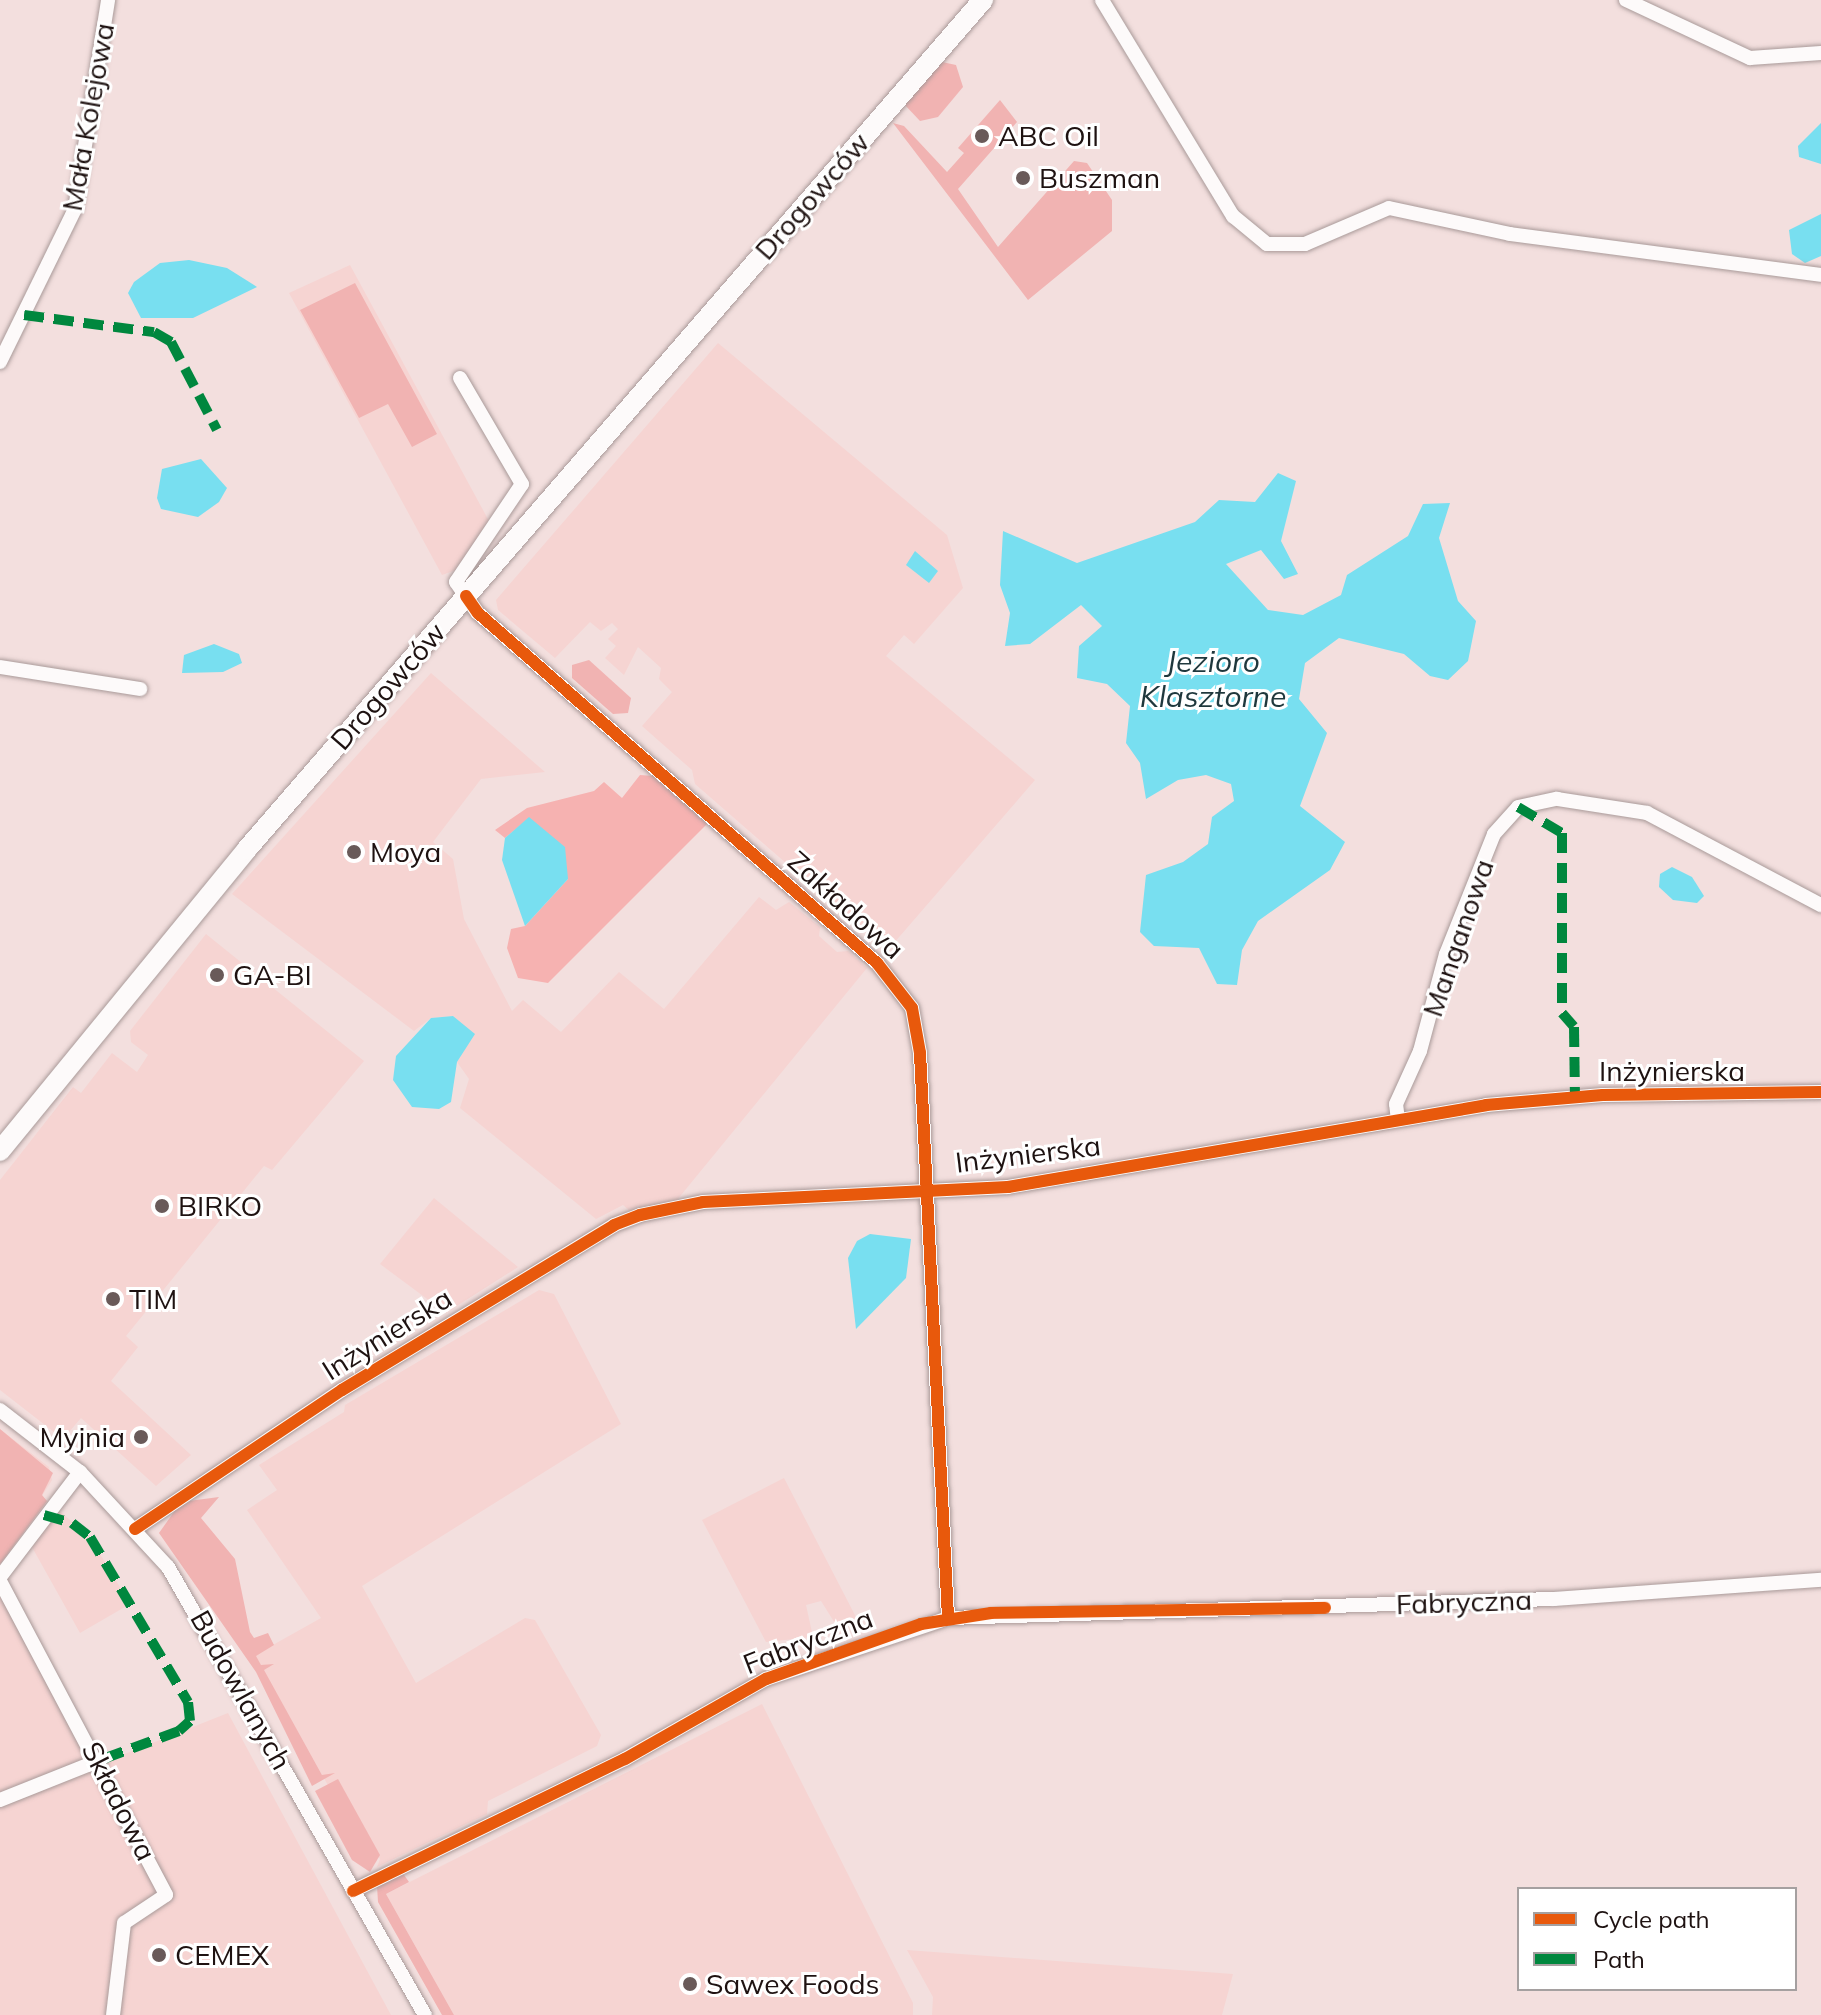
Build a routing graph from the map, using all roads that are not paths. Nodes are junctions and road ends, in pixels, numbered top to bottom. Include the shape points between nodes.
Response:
1 (108, 0) edge
2 (983, 0) edge
3 (1102, 0) edge
4 (1626, 0) edge
5 (1821, 53) edge
6 (1821, 275) edge
7 (0, 362) edge
8 (460, 378) dead end
9 (466, 596) junction
10 (0, 667) edge
11 (140, 689) dead end
12 (1821, 905) edge
13 (1821, 1092) edge
14 (1398, 1120) junction
15 (0, 1151) edge
16 (927, 1189) junction
17 (0, 1410) edge
18 (80, 1472) junction
19 (135, 1529) junction
20 (0, 1579) edge
21 (1821, 1580) edge
22 (948, 1618) junction
23 (100, 1760) junction
24 (0, 1800) edge
25 (353, 1891) junction
26 (113, 2015) edge
27 (425, 2015) edge

1 - 7 street, Mała Kolejowa via 75,209
2 - 9 main road, Drogowców
3 - 6 street via 1233,216 1267,244 1305,244 1389,208 1510,234
4 - 5 street via 1750,58
8 - 9 street via 522,488 456,582
9 - 15 main road, Drogowców via 160,952
9 - 16 street, Zakładowa via 478,613 899,987 918,1033
10 - 11 street
12 - 14 street, Manganowa via 1647,813 1557,799 1518,807 1494,834 1446,954 1420,1051 1396,1104
13 - 14 street, Inżynierska via 1589,1096
14 - 16 street, Inżynierska via 1008,1187
16 - 19 street, Inżynierska via 703,1202 614,1225 270,1435
16 - 22 street, Zakładowa
17 - 18 street, Budowlanych
18 - 19 street, Budowlanych
18 - 20 street
19 - 25 street, Budowlanych via 197,1609
20 - 23 street, Składowa
21 - 22 street, Fabryczna via 1554,1599
22 - 25 street, Fabryczna via 766,1679 625,1759
23 - 24 street
23 - 26 street, Składowa via 166,1895 124,1923
25 - 27 street, Budowlanych

